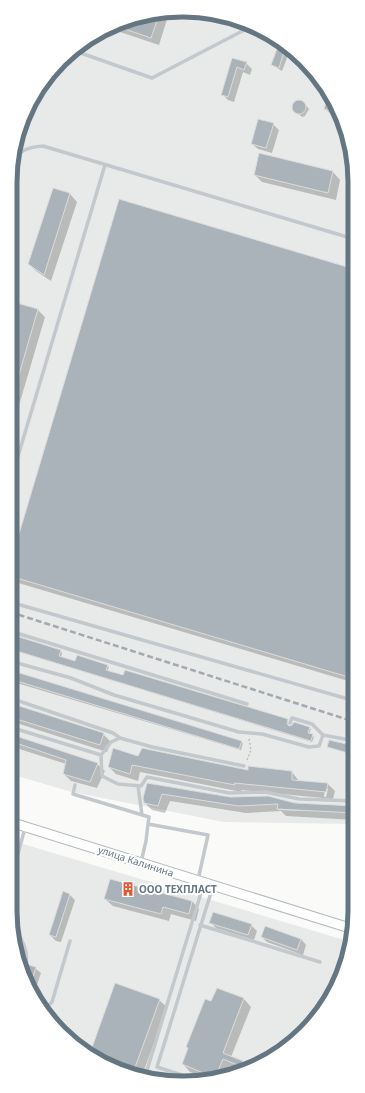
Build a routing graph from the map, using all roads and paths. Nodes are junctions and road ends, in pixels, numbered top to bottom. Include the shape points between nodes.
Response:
1 (245, 30) edge
2 (80, 53) edge
3 (19, 154) edge
4 (104, 165) junction
5 (348, 237) edge
6 (17, 459) edge
7 (17, 604) edge
8 (17, 633) edge
9 (17, 663) edge
10 (17, 700) edge
11 (348, 700) edge
12 (247, 704) dead end
13 (290, 723) dead end
14 (17, 729) edge
15 (249, 733) junction
16 (323, 735) junction
17 (120, 738) junction
18 (348, 740) edge
19 (101, 755) junction
20 (244, 766) joint
21 (75, 785) dead end
22 (138, 786) junction
23 (348, 801) edge
24 (142, 815) junction
25 (17, 824) edge
26 (148, 824) junction
27 (25, 827) junction
28 (17, 857) edge
29 (141, 863) junction
30 (205, 884) junction
31 (200, 925) junction
32 (347, 928) edge
33 (19, 935) edge
34 (70, 941) dead end
35 (320, 962) dead end
36 (26, 964) dead end
37 (48, 1006) edge
38 (147, 1072) edge
39 (185, 1076) edge

1 - 2 lane via 152,78
3 - 4 lane via 23,150 43,146
4 - 5 lane
4 - 6 lane
7 - 11 lane
8 - 12 lane
9 - 15 lane
10 - 17 lane via 113,733
13 - 16 lane via 292,718 312,724
14 - 19 lane
15 - 16 lane via 309,747 319,746
15 - 20 path via 251,750
16 - 18 lane
17 - 19 lane via 110,742
17 - 20 lane
19 - 22 lane via 102,776 118,784
21 - 24 lane via 73,794
22 - 23 lane via 141,786 147,777 229,793 265,792 299,800
22 - 24 lane
24 - 26 lane via 148,817
25 - 27 street, улица Калинина
26 - 29 lane
26 - 30 lane via 208,835
27 - 28 lane
27 - 29 street, улица Калинина
29 - 30 street, улица Калинина
30 - 31 lane
30 - 32 street, улица Калинина
30 - 38 lane
31 - 35 lane
31 - 39 lane via 157,1067
33 - 36 lane via 27,957
34 - 37 lane via 52,1002

